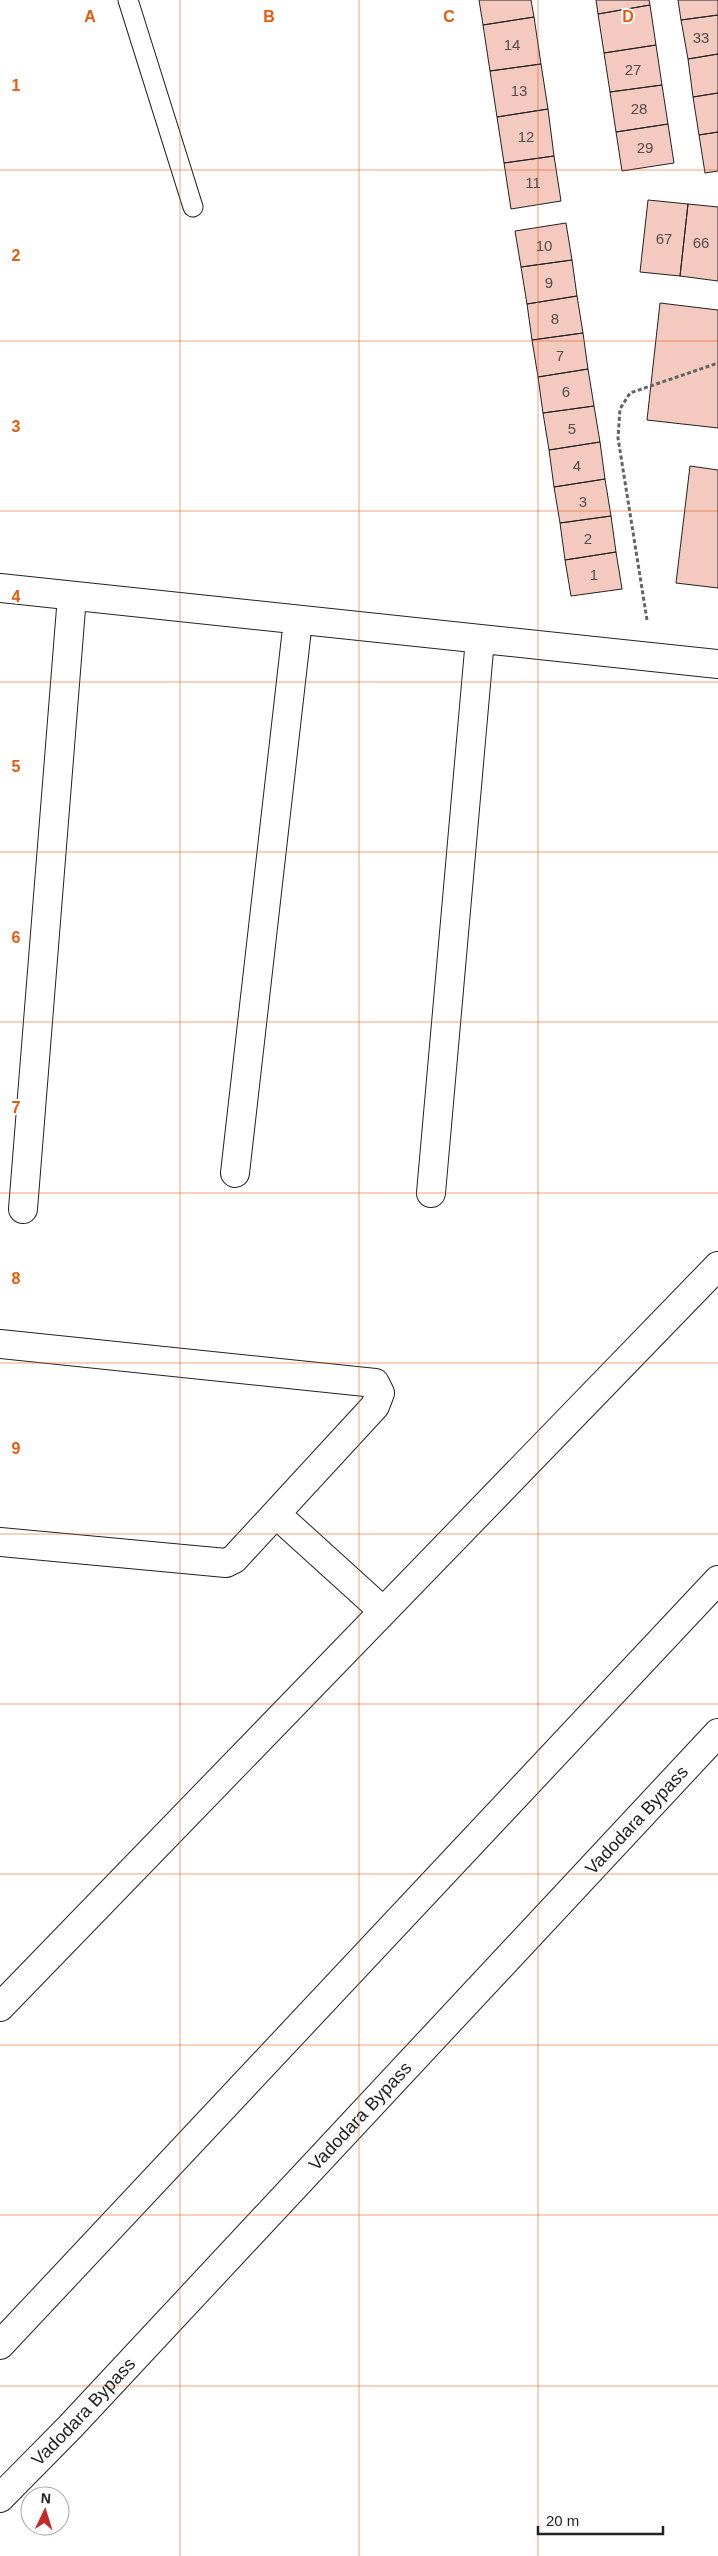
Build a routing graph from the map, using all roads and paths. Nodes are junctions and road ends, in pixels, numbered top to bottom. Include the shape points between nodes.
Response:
1 (128, 0) edge
2 (193, 207) dead end
3 (718, 362) edge
4 (0, 588) edge
5 (72, 596) junction
6 (298, 620) junction
7 (480, 639) junction
8 (654, 657) junction
9 (718, 664) edge
10 (235, 1173) dead end
11 (431, 1193) dead end
12 (23, 1209) dead end
13 (718, 1266) edge
14 (0, 1344) edge
15 (276, 1514) junction
16 (0, 1542) edge
17 (718, 1580) edge
18 (383, 1611) junction
19 (718, 1733) edge
20 (0, 2007) edge
21 (0, 2345) edge
22 (0, 2498) edge

1 - 2 lane
3 - 8 path via 630,393 620,409 618,438
4 - 5 main road
5 - 6 main road
5 - 12 main road
6 - 7 main road
6 - 10 main road
7 - 8 main road
7 - 11 main road
8 - 9 main road
13 - 18 main road
14 - 15 main road via 375,1383 380,1393 375,1406
15 - 16 main road via 234,1560 226,1563
15 - 18 main road
17 - 21 main road
18 - 20 main road
19 - 22 main road, Vadodara Bypass via 77,2420

